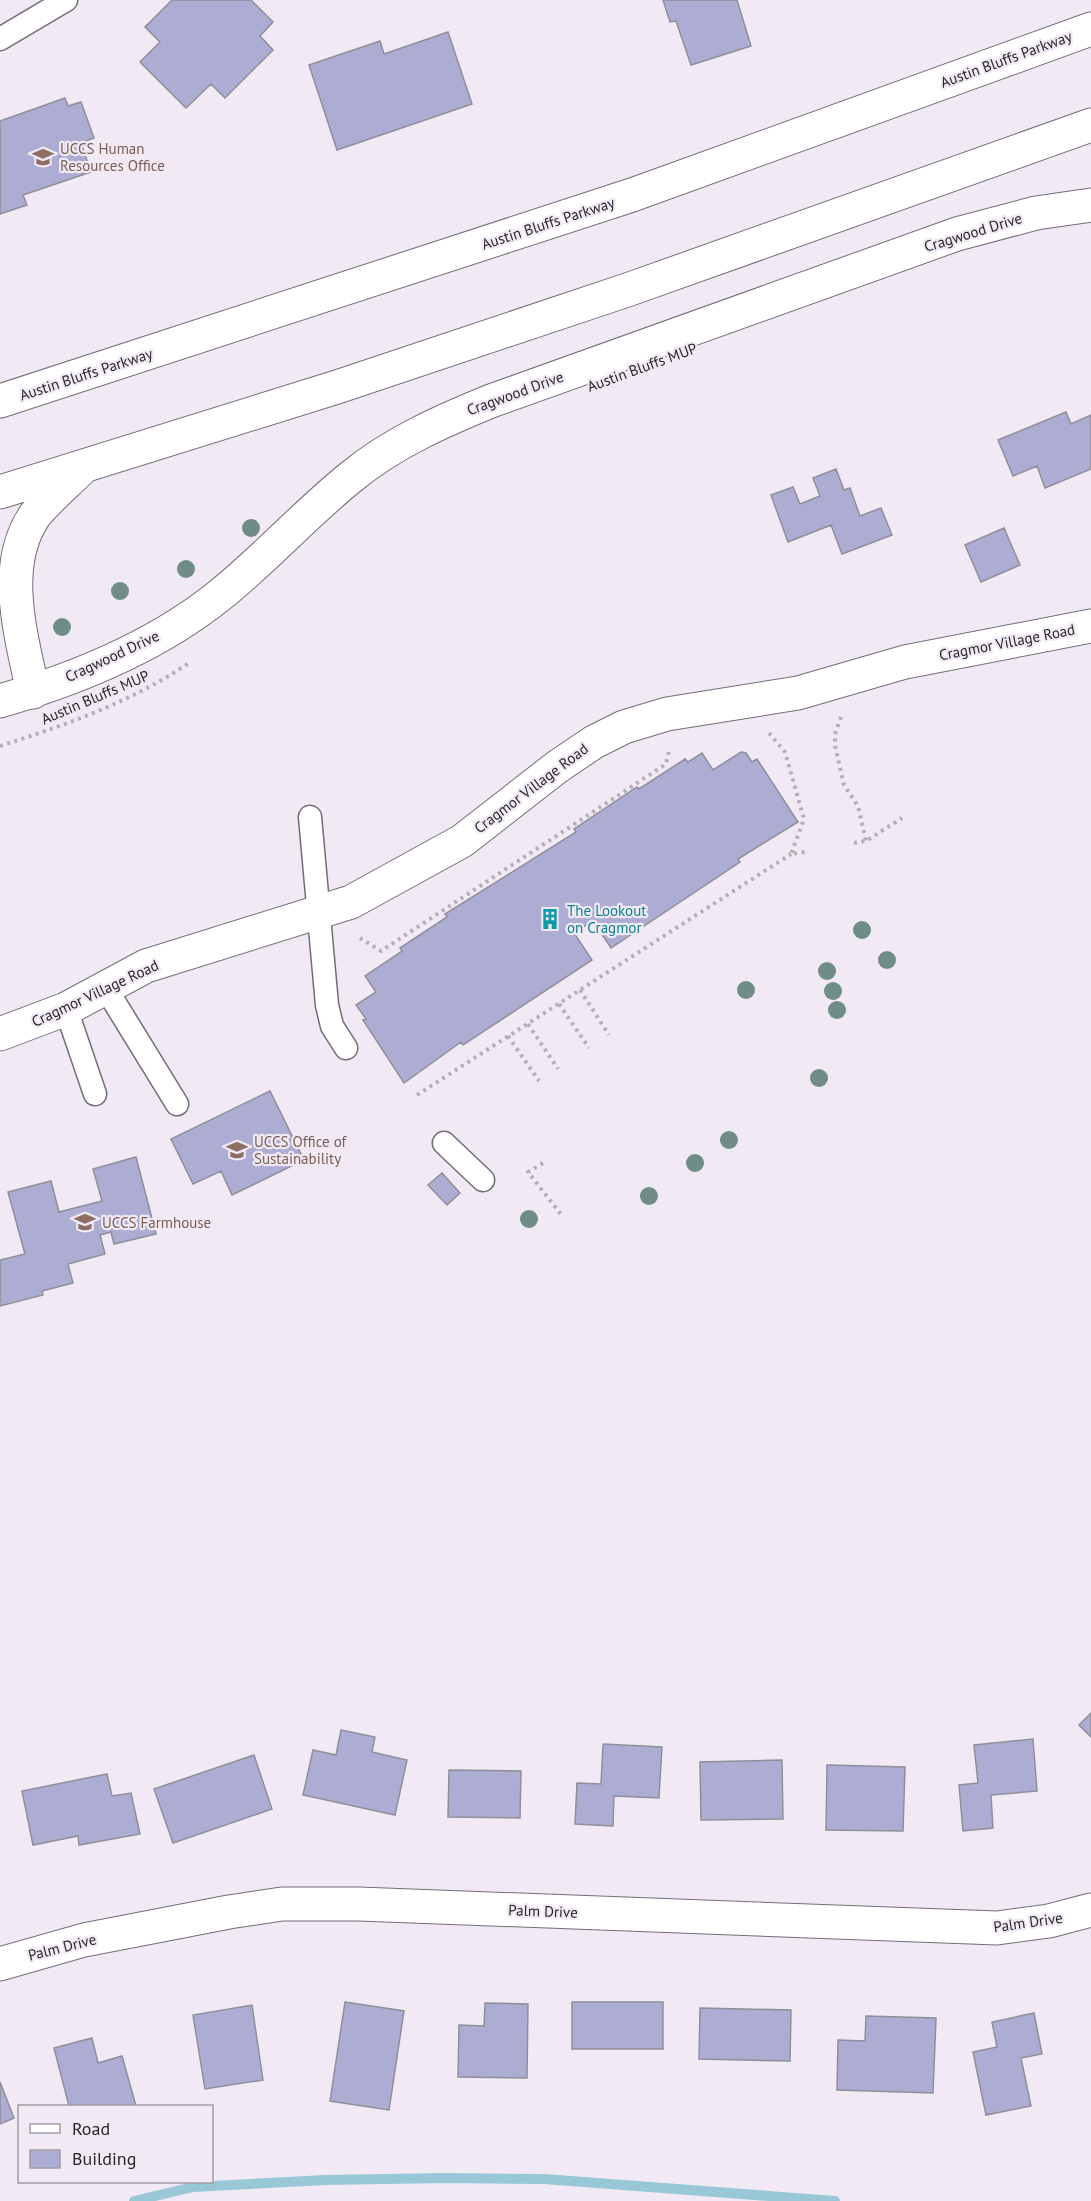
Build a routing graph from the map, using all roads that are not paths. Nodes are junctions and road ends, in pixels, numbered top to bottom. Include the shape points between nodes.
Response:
1 (66, 0) edge
2 (1091, 28) edge
3 (0, 39) edge
4 (1091, 125) edge
5 (1091, 205) edge
6 (0, 402) edge
7 (85, 465) junction
8 (0, 492) edge
9 (0, 620) edge
10 (1091, 626) edge
11 (33, 692) junction
12 (0, 701) edge
13 (310, 818) dead end
14 (317, 913) junction
15 (105, 987) junction
16 (66, 1009) junction
17 (0, 1034) edge
18 (346, 1048) dead end
19 (95, 1094) dead end
20 (177, 1104) dead end
21 (444, 1143) dead end
22 (483, 1180) dead end
23 (1091, 1910) edge
24 (0, 1964) edge

1 - 3 lane
2 - 6 street, Austin Bluffs Parkway via 632,195
4 - 7 street via 630,289 337,387
5 - 11 street, Cragwood Drive via 1036,213 957,234 441,422 352,476 219,596 189,617 118,657
7 - 8 street
7 - 11 street via 35,515 19,540 13,559 12,590
9 - 11 street
10 - 14 street, Cragmor Village Road via 905,662 798,693 667,714 624,727 557,767 462,841 351,902
11 - 12 street, Cragwood Drive
13 - 14 lane
14 - 15 street, Cragmor Village Road via 146,966
14 - 18 lane via 327,1005 332,1026
15 - 16 street, Cragmor Village Road
15 - 20 lane
16 - 17 street, Cragmor Village Road
16 - 19 lane
21 - 22 lane
23 - 24 street, Palm Drive via 1049,1922 997,1928 282,1904 94,1938

